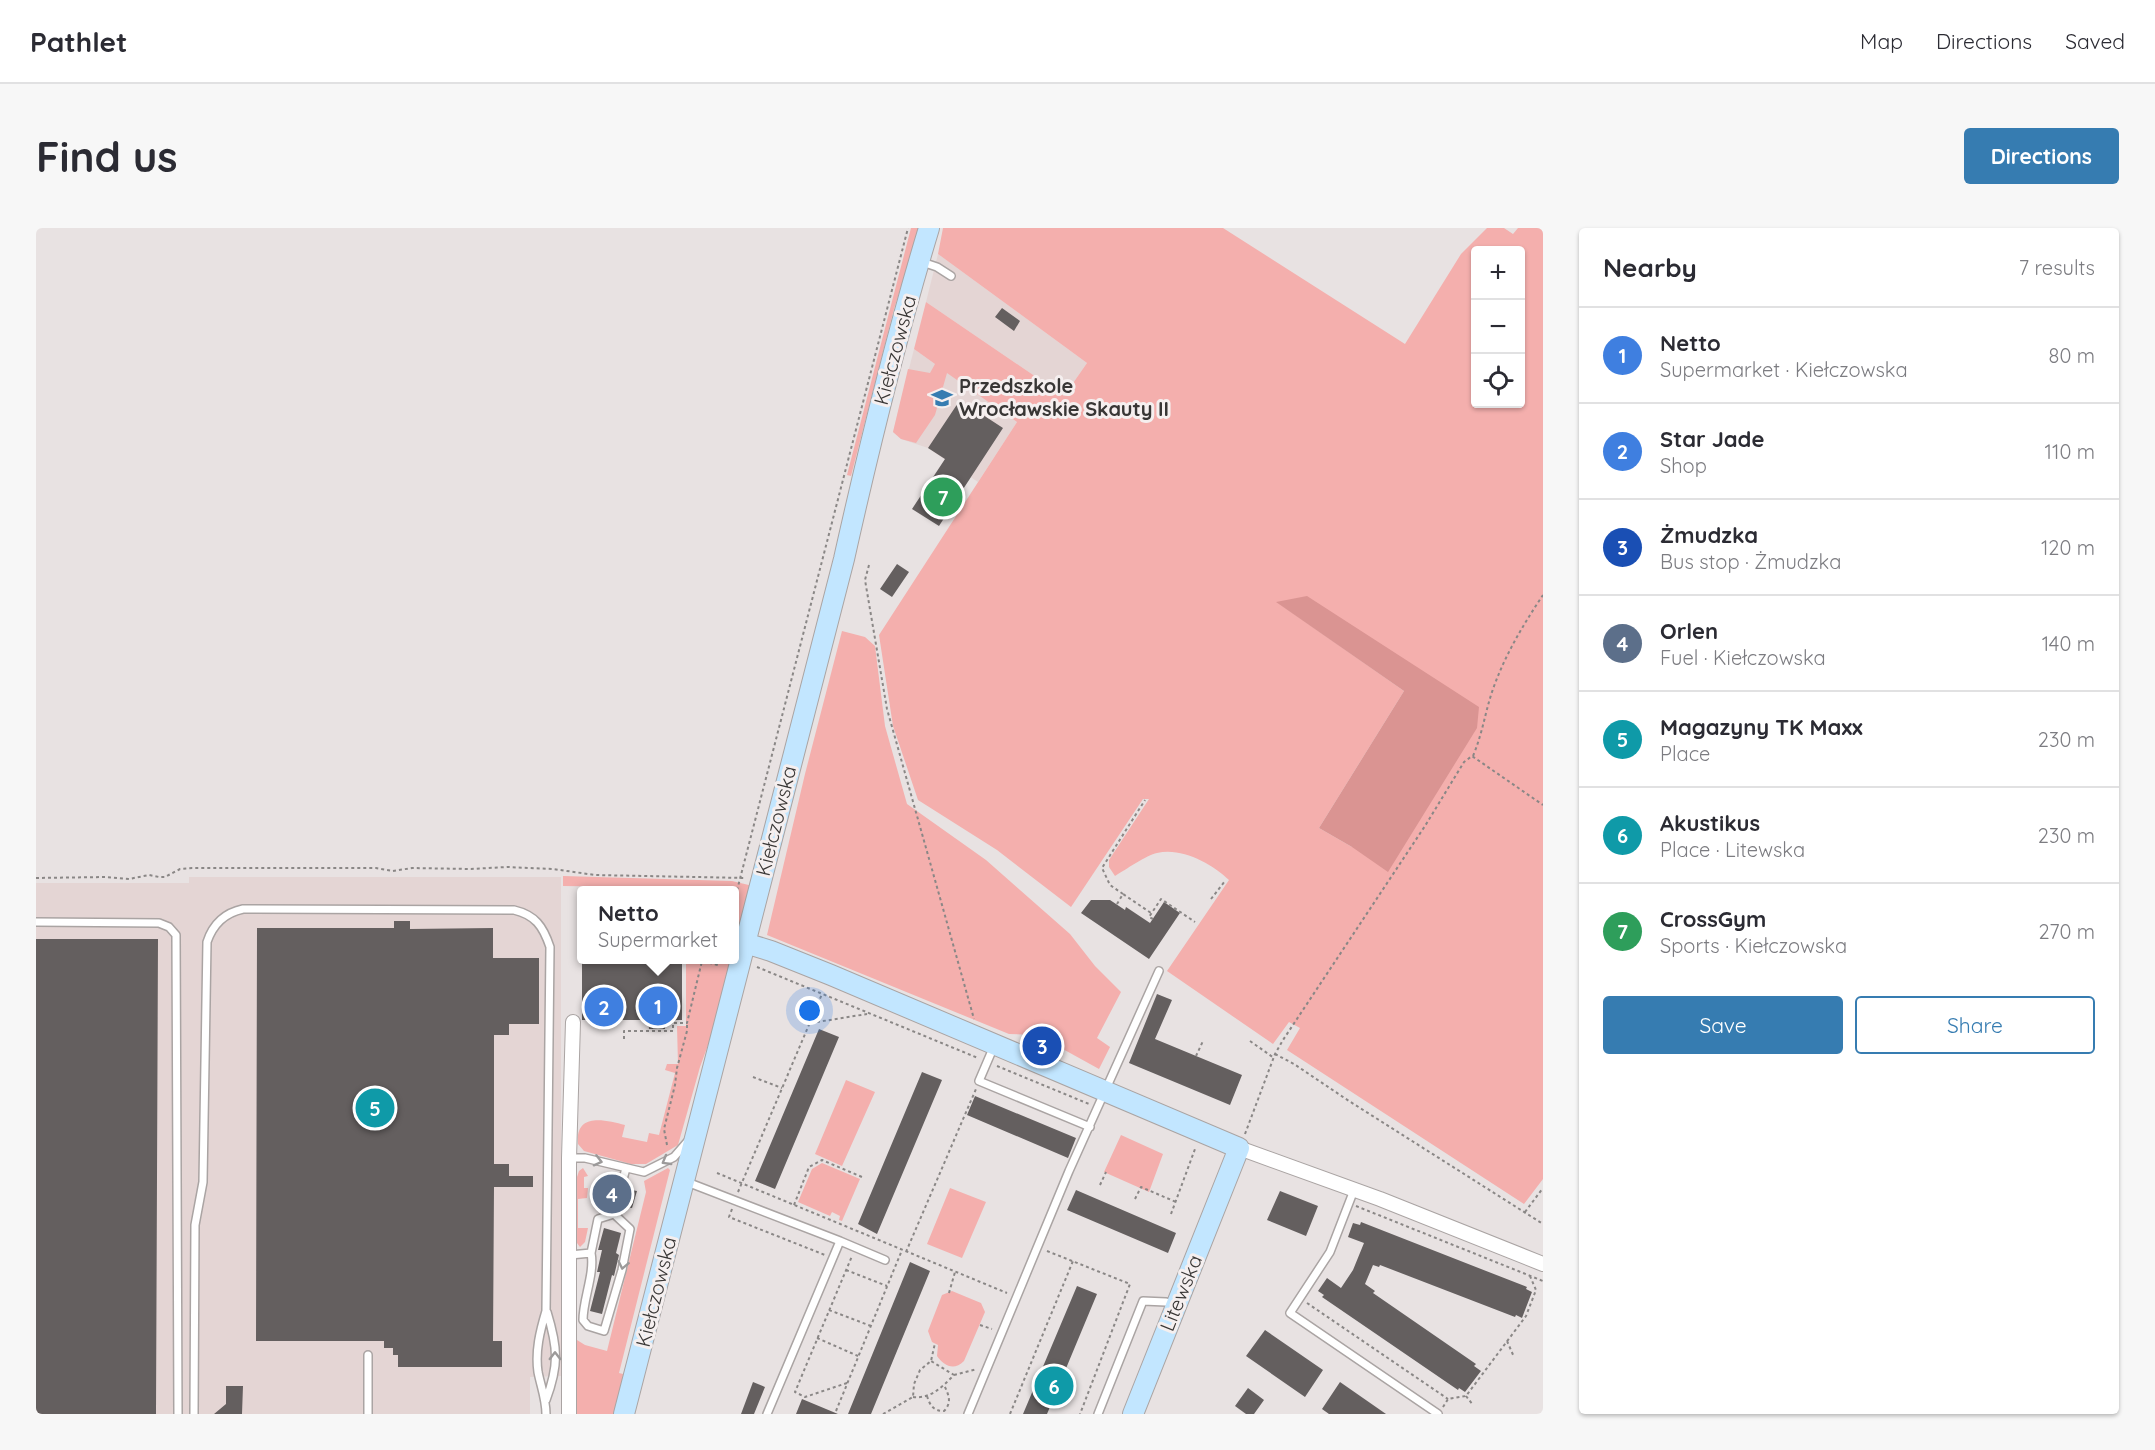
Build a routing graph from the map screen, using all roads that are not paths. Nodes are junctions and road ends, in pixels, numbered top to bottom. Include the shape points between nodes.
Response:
1 (929, 228) edge
2 (919, 261) junction
3 (951, 276) dead end
4 (36, 922) edge
5 (745, 943) junction
6 (1159, 971) dead end
7 (573, 1022) dead end
8 (991, 1053) junction
9 (1102, 1100) junction
10 (1090, 1127) junction
11 (697, 1131) junction
12 (1239, 1148) junction
13 (569, 1158) junction
14 (626, 1168) junction
15 (684, 1182) junction
16 (621, 1187) dead end
17 (1354, 1190) junction
18 (617, 1204) dead end
19 (614, 1214) junction
20 (840, 1241) junction
21 (591, 1253) junction
22 (570, 1255) junction
23 (885, 1260) dead end
24 (1543, 1264) edge
25 (1176, 1306) junction
26 (546, 1311) junction
27 (368, 1355) dead end
28 (546, 1400) junction
29 (178, 1414) edge
30 (194, 1414) edge
31 (368, 1414) edge
32 (546, 1414) edge
33 (569, 1414) edge
34 (624, 1414) edge
35 (767, 1414) edge
36 (968, 1414) edge
37 (1098, 1414) edge
38 (1132, 1414) edge
39 (1438, 1414) edge

1 - 2 street, Kiełczowska
2 - 3 lane
2 - 5 street, Kiełczowska via 897,335
4 - 29 lane via 159,923 176,935
5 - 8 street via 971,1034
5 - 11 street, Kiełczowska
6 - 9 lane
7 - 13 street
8 - 9 street
8 - 10 lane via 979,1081
9 - 10 lane
9 - 12 street
10 - 36 lane
11 -> 14 lane via 674,1157 650,1170
11 - 15 street, Kiełczowska
12 - 17 street
12 - 25 street, Litewska
13 -> 14 lane
13 - 22 street
14 - 16 lane
15 - 20 lane
15 - 34 street, Kiełczowska
17 - 24 street
17 - 39 lane via 1330,1252 1290,1313
18 - 19 lane
19 - 21 lane via 598,1219
19 -> 21 lane via 630,1229 604,1331 583,1320
20 - 23 lane
20 - 35 lane
21 - 22 lane
22 - 33 street
25 - 37 lane via 1143,1301
25 - 38 street, Litewska
26 - 28 lane via 538,1337 538,1368
28 -> 26 lane via 555,1375 555,1338
26 - 30 lane via 550,947 544,930 531,915 514,910 232,911 222,917 207,942 203,1182 195,1225
27 - 31 lane
28 - 32 lane

